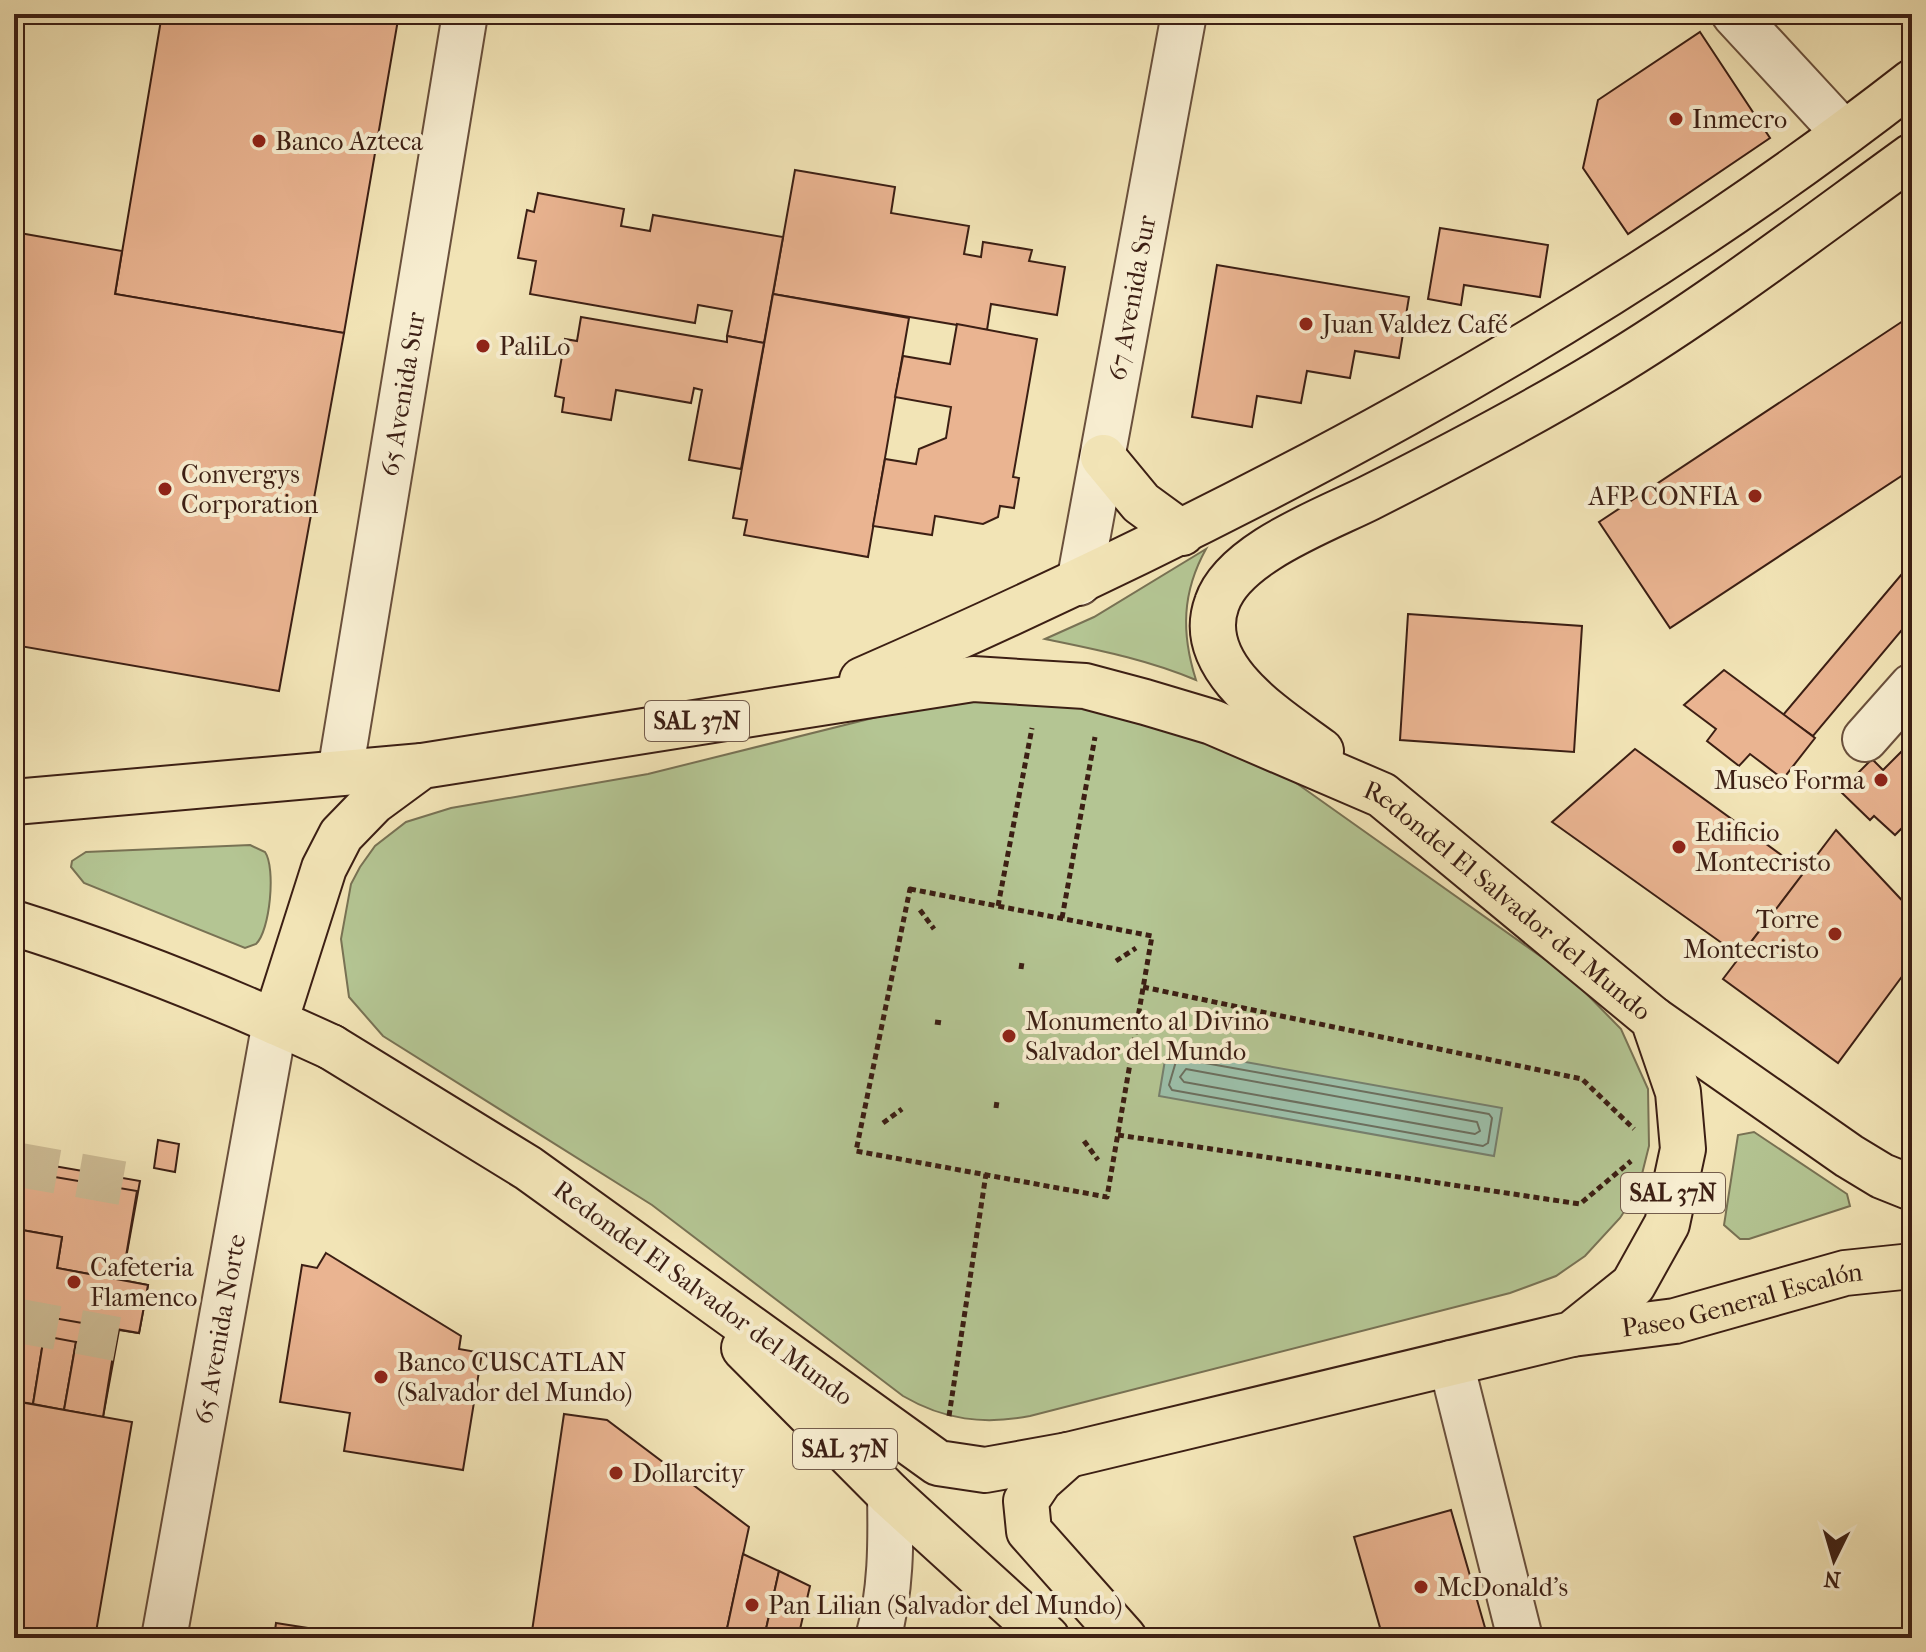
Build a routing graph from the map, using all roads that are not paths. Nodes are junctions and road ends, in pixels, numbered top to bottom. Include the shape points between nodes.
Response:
1 (465, 14) edge
2 (1184, 14) edge
3 (1734, 14) edge
4 (1912, 82) edge
5 (1843, 132) junction
6 (1912, 156) edge
7 (1103, 457) junction
8 (1182, 533) junction
9 (1079, 583) junction
10 (1912, 686) edge
11 (813, 702) junction
12 (1865, 739) dead end
13 (422, 766) junction
14 (340, 773) junction
15 (1382, 795) junction
16 (14, 802) edge
17 (14, 923) edge
18 (1653, 1019) junction
19 (275, 1022) junction
20 (1912, 1188) edge
21 (650, 1252) junction
22 (1912, 1266) edge
23 (1572, 1334) junction
24 (1451, 1363) junction
25 (1068, 1455) junction
26 (890, 1495) junction
27 (1034, 1636) edge
28 (164, 1638) edge
29 (878, 1638) edge
30 (1124, 1638) edge
31 (1520, 1638) edge

1 - 14 street, 65 Avenida Sur
2 - 7 street, 67 Avenida Sur
3 - 5 street
4 - 5 main road
5 - 8 main road via 1717,223 1514,350 1414,410
6 - 15 main road via 1714,299 1605,370 1274,546 1241,569 1217,600 1214,617 1216,642 1233,677 1277,719
7 - 8 main road via 1141,503
7 - 9 street, 67 Avenida Sur
8 - 9 main road
9 - 11 main road
10 - 12 street
11 - 13 main road, Redondel El Salvador del Mundo / SAL 37N
11 - 15 main road, Redondel El Salvador del Mundo / SAL 37N via 973,679 1085,686 1212,722
13 - 14 main road
13 - 19 main road, Redondel El Salvador del Mundo / SAL 37N via 373,802 341,835 324,868
14 - 16 main road
15 - 18 main road, Redondel El Salvador del Mundo / SAL 37N
17 - 19 main road, Redondel El Salvador del Mundo via 117,957
18 - 20 main road via 1849,1156
18 - 23 main road, Redondel El Salvador del Mundo / SAL 37N via 1678,1092 1683,1149 1667,1224 1633,1285
19 - 21 main road, Redondel El Salvador del Mundo / SAL 37N via 331,1047 528,1168
19 - 28 street, 65 Avenida Norte
21 - 25 main road, Redondel El Salvador del Mundo / SAL 37N via 938,1463 985,1470
21 - 26 main road, SAL 37N
22 - 23 main road, Paseo General Escalón via 1845,1273 1675,1321
23 - 24 main road, Redondel El Salvador del Mundo / SAL 37N
24 - 25 main road, Redondel El Salvador del Mundo / SAL 37N
24 - 31 street
25 - 30 main road, SAL 37N via 1026,1501 1029,1531
26 - 27 main road, SAL 37N
26 - 29 street via 891,1546

